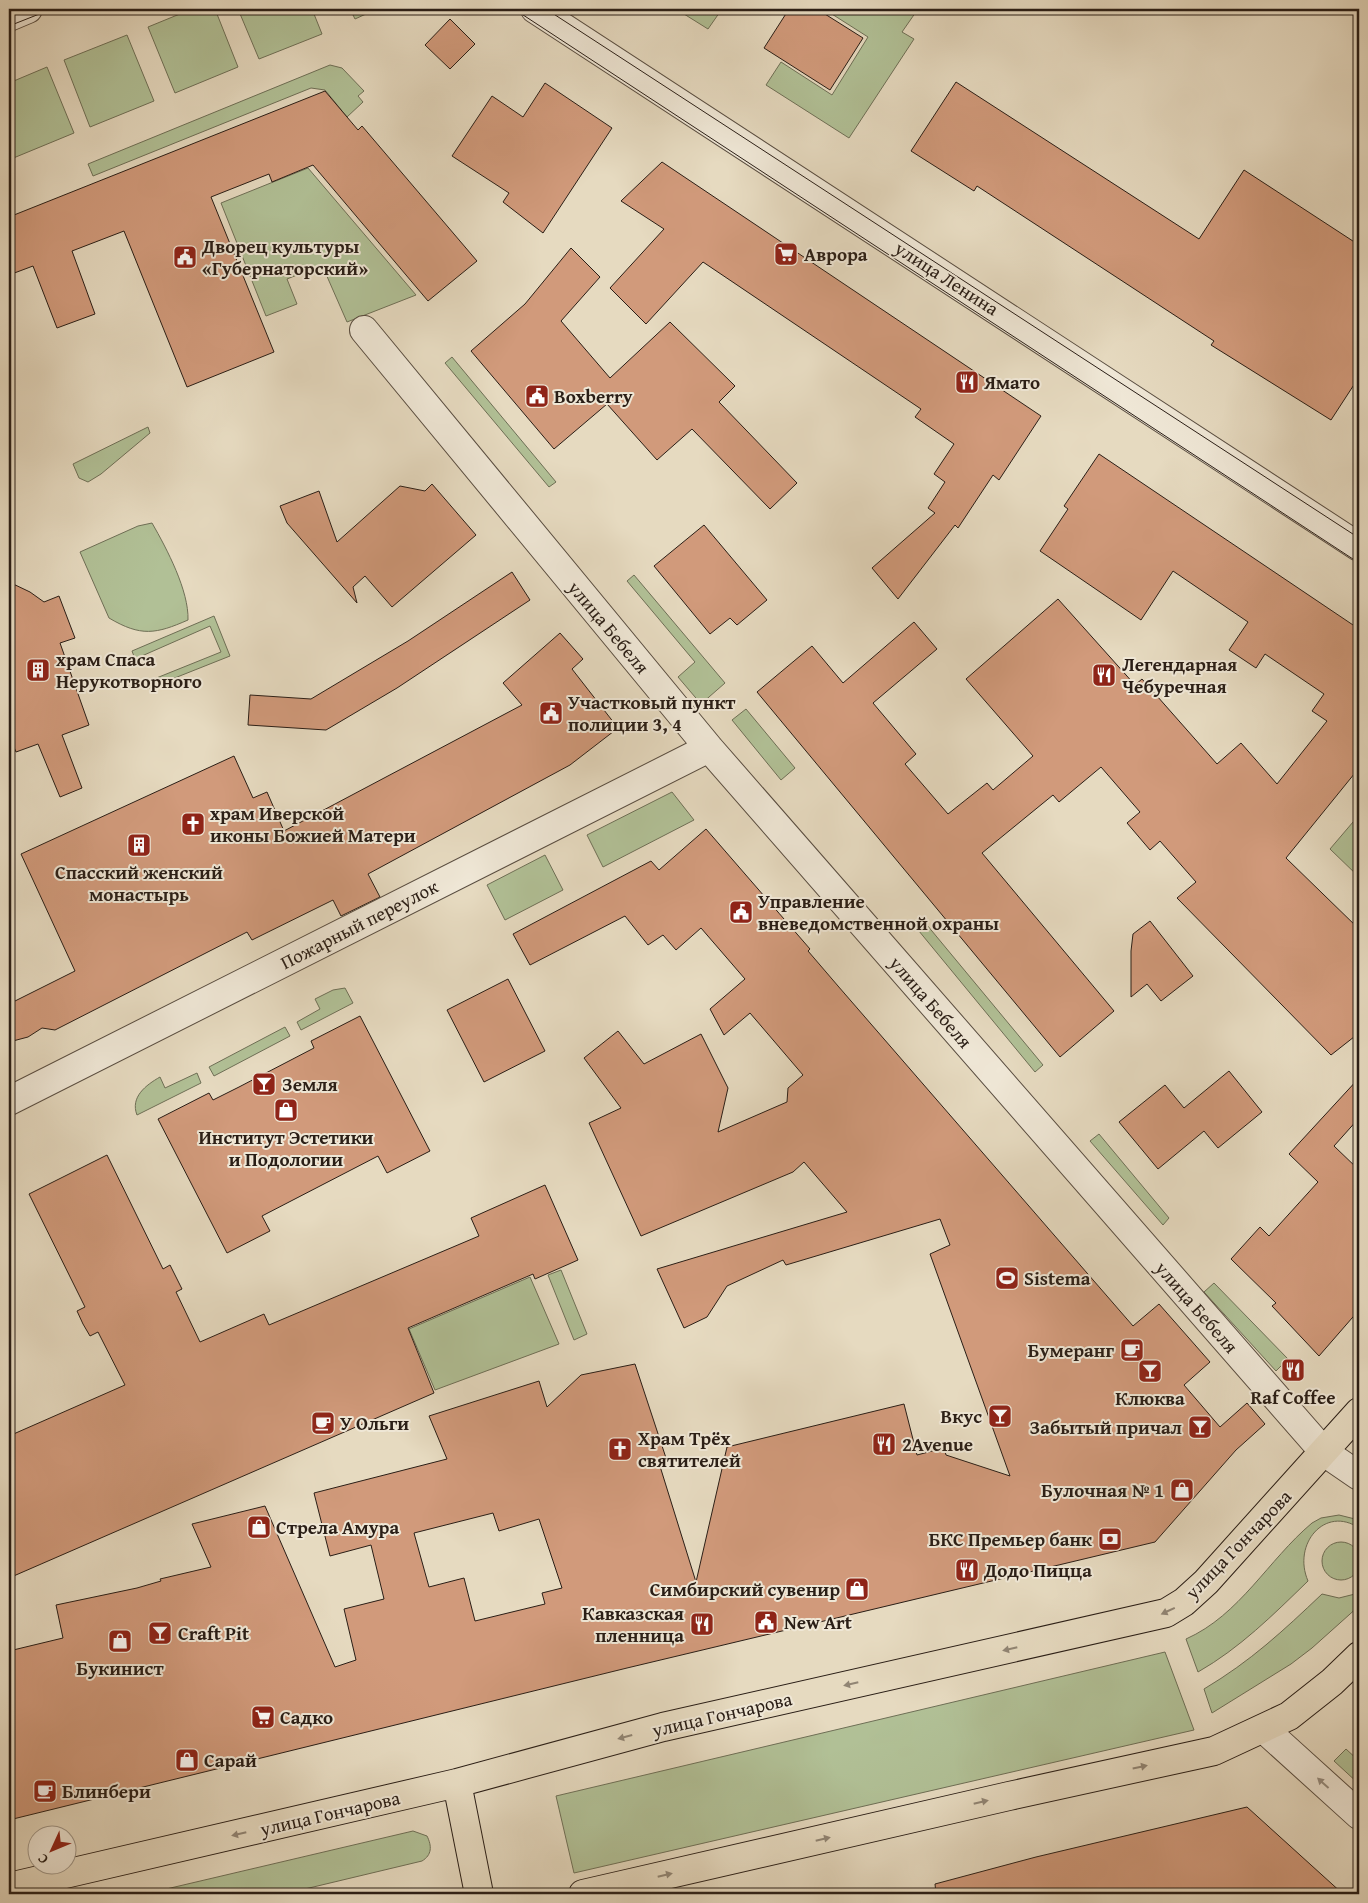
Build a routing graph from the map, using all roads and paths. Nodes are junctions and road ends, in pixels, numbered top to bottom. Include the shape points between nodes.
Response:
1 (28, 9) edge
2 (535, 9) edge
3 (9, 17) edge
4 (364, 330) dead end
5 (1359, 547) edge
6 (709, 748) junction
7 (9, 1101) edge
8 (1359, 1412) edge
9 (1324, 1452) junction
10 (1359, 1476) edge
11 (1359, 1656) edge
12 (1264, 1729) junction
13 (457, 1783) junction
14 (1359, 1815) edge
15 (9, 1887) edge
16 (479, 1894) edge
17 (583, 1894) edge

1 - 3 street
2 - 5 street, улица Ленина
4 - 6 street, улица Бебеля
6 - 7 street, Пожарный переулок
6 - 9 street, улица Бебеля
8 - 9 main road, улица Гончарова
9 - 10 street, улица Бебеля
9 -> 13 main road, улица Гончарова via 1206,1582 1166,1613 663,1727
11 - 12 main road via 1305,1704
14 -> 12 street
17 -> 12 main road via 1214,1751
13 -> 15 main road, улица Гончарова
13 - 16 main road

